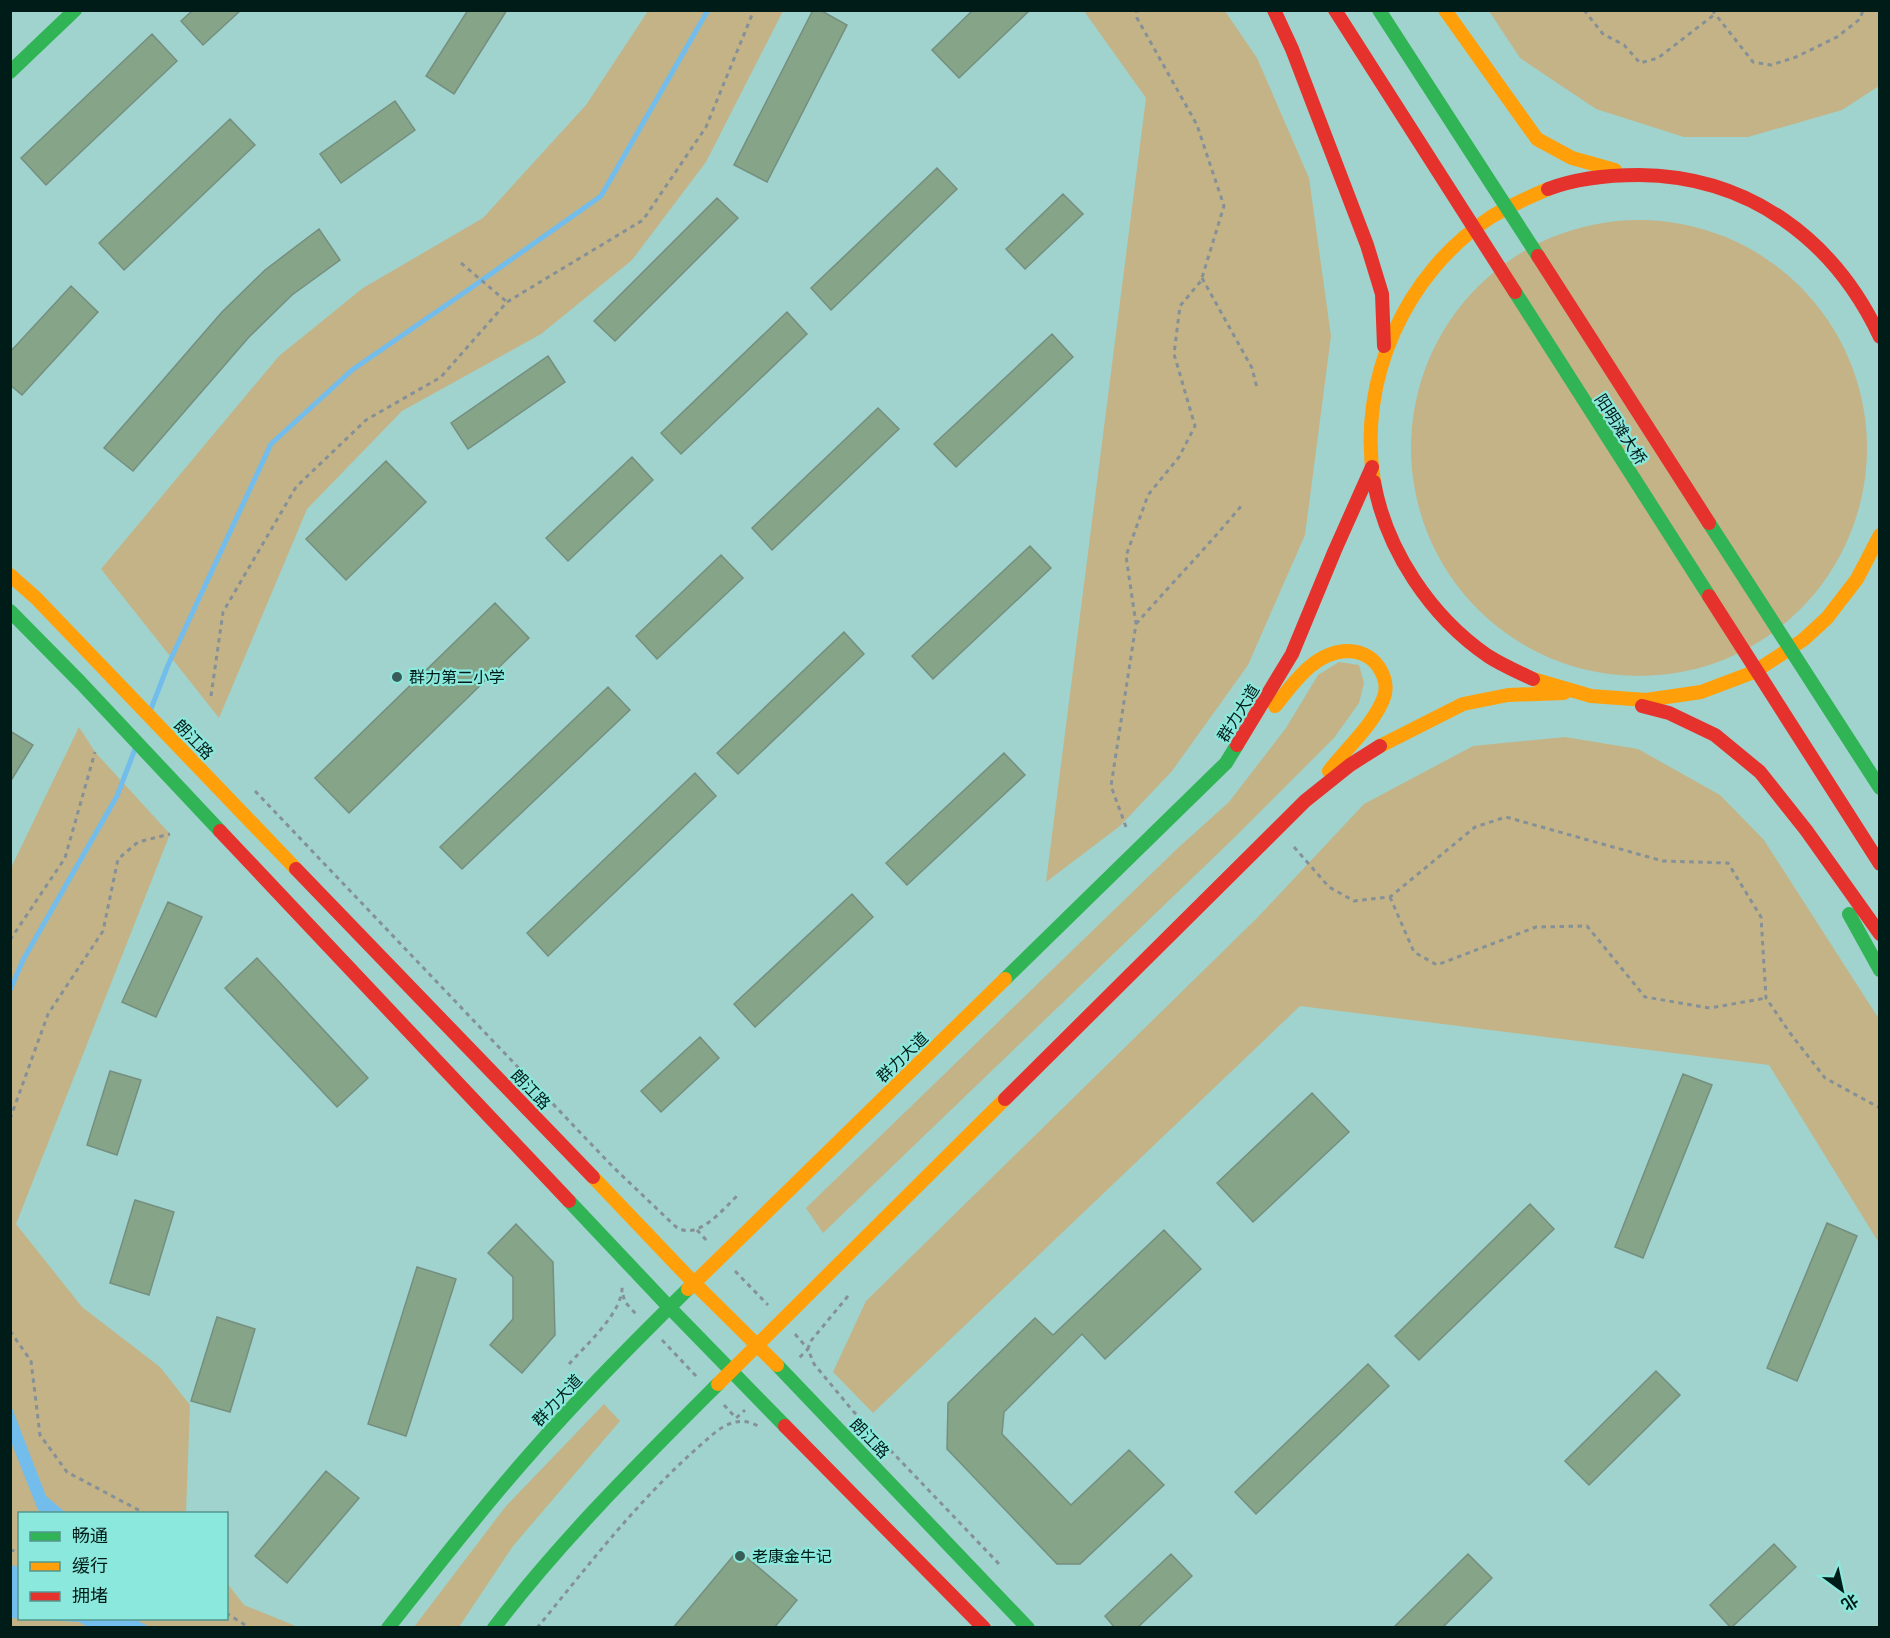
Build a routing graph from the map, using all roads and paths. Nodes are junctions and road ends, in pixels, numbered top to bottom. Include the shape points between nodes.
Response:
1 (75, 10) edge
2 (754, 10) edge
3 (1136, 10) edge
4 (1263, 10) edge
5 (1274, 10) edge
6 (1335, 10) edge
7 (1379, 10) edge
8 (1446, 10) edge
9 (1584, 10) edge
10 (1863, 10) edge
11 (1714, 12) edge
12 (1292, 49) junction
13 (10, 72) edge
14 (1628, 173) junction
15 (461, 263) dead end
16 (1202, 278) junction
17 (507, 302) junction
18 (1880, 337) edge
19 (1385, 353) junction
20 (1257, 388) dead end
21 (1372, 467) junction
22 (1242, 505) dead end
23 (1880, 536) edge
24 (10, 575) edge
25 (10, 611) edge
26 (1136, 624) junction
27 (1569, 693) junction
28 (211, 696) dead end
29 (1620, 701) junction
30 (95, 752) dead end
31 (1226, 762) junction
32 (1880, 788) edge
33 (255, 791) dead end
34 (1305, 801) junction
35 (1126, 827) dead end
36 (1806, 830) junction
37 (170, 834) dead end
38 (1294, 848) dead end
39 (1880, 864) edge
40 (1390, 897) junction
41 (1880, 934) edge
42 (10, 940) edge
43 (1880, 970) edge
44 (1766, 998) junction
45 (1880, 1108) edge
46 (10, 1119) edge
47 (739, 1194) dead end
48 (693, 1282) junction
49 (848, 1296) dead end
50 (669, 1307) junction
51 (10, 1331) edge
52 (757, 1344) junction
53 (732, 1370) junction
54 (760, 1427) dead end
55 (142, 1512) edge
56 (999, 1564) dead end
57 (228, 1614) edge
58 (250, 1628) edge
59 (388, 1628) edge
60 (494, 1628) edge
61 (537, 1628) edge
62 (984, 1628) edge
63 (1028, 1628) edge

1 - 13 main road
2 - 17 path via 706,127 643,220
3 - 16 path via 1197,125 1224,206
4 - 12 main road
5 - 12 main road
6 - 39 main road, 阳明滩大桥, bridge
7 - 32 main road, 阳明滩大桥, bridge
8 - 14 main road via 1537,139 1572,158
9 - 11 path via 1603,34 1624,45 1640,63 1658,58
10 - 11 path via 1860,20 1837,37 1771,64 1753,62
12 - 19 main road via 1382,294
14 - 18 main road via 1686,177 1725,188 1796,227 1852,285
14 - 19 main road via 1582,178 1538,192 1497,212 1460,240 1429,273 1403,311
15 - 17 path
16 - 20 path via 1252,368
16 - 26 path via 1180,306 1174,354 1196,426 1179,457 1148,495 1126,556
17 - 28 path via 441,377 366,420 296,487 223,612
19 - 21 main road via 1372,409
21 - 27 main road via 1381,512 1398,554 1421,593 1451,627 1486,656 1526,678
21 - 31 main road, 群力大道 via 1292,654
22 - 26 path
23 - 29 main road via 1850,591 1821,625 1787,653 1749,675 1708,691 1665,699
24 - 48 main road, 朗江路
25 - 50 main road
26 - 35 path via 1111,786
27 - 29 main road
27 - 34 main road via 1508,695 1463,704 1388,741
29 - 36 main road via 1669,713 1715,735 1760,772
30 - 42 path via 65,858
31 - 34 main road via 1296,681 1323,656 1344,650 1366,655 1382,671 1384,698
31 - 48 main road, 群力大道
33 - 47 path via 675,1226 690,1232 705,1226
34 - 52 main road
36 - 41 main road
36 - 43 main road
37 - 46 path via 138,842 118,859 103,931 48,1014
38 - 40 path via 1329,887 1354,901
40 - 44 path via 1414,952 1437,965 1536,927 1587,926 1646,997 1710,1008
40 - 44 path via 1475,827 1506,817 1664,861 1728,863 1761,917
44 - 45 path via 1825,1078
48 - 50 main road, 群力大道
48 - 52 main road, 朗江路
49 - 56 path via 810,1342 808,1349 814,1364
50 - 53 main road
50 - 59 main road, 群力大道 via 531,1452
51 - 55 path via 31,1361 40,1435 68,1472
52 - 53 main road
52 - 63 main road, 朗江路
53 - 60 main road via 560,1547
53 - 62 main road
54 - 61 path via 737,1420 718,1430 671,1471
57 - 58 path

